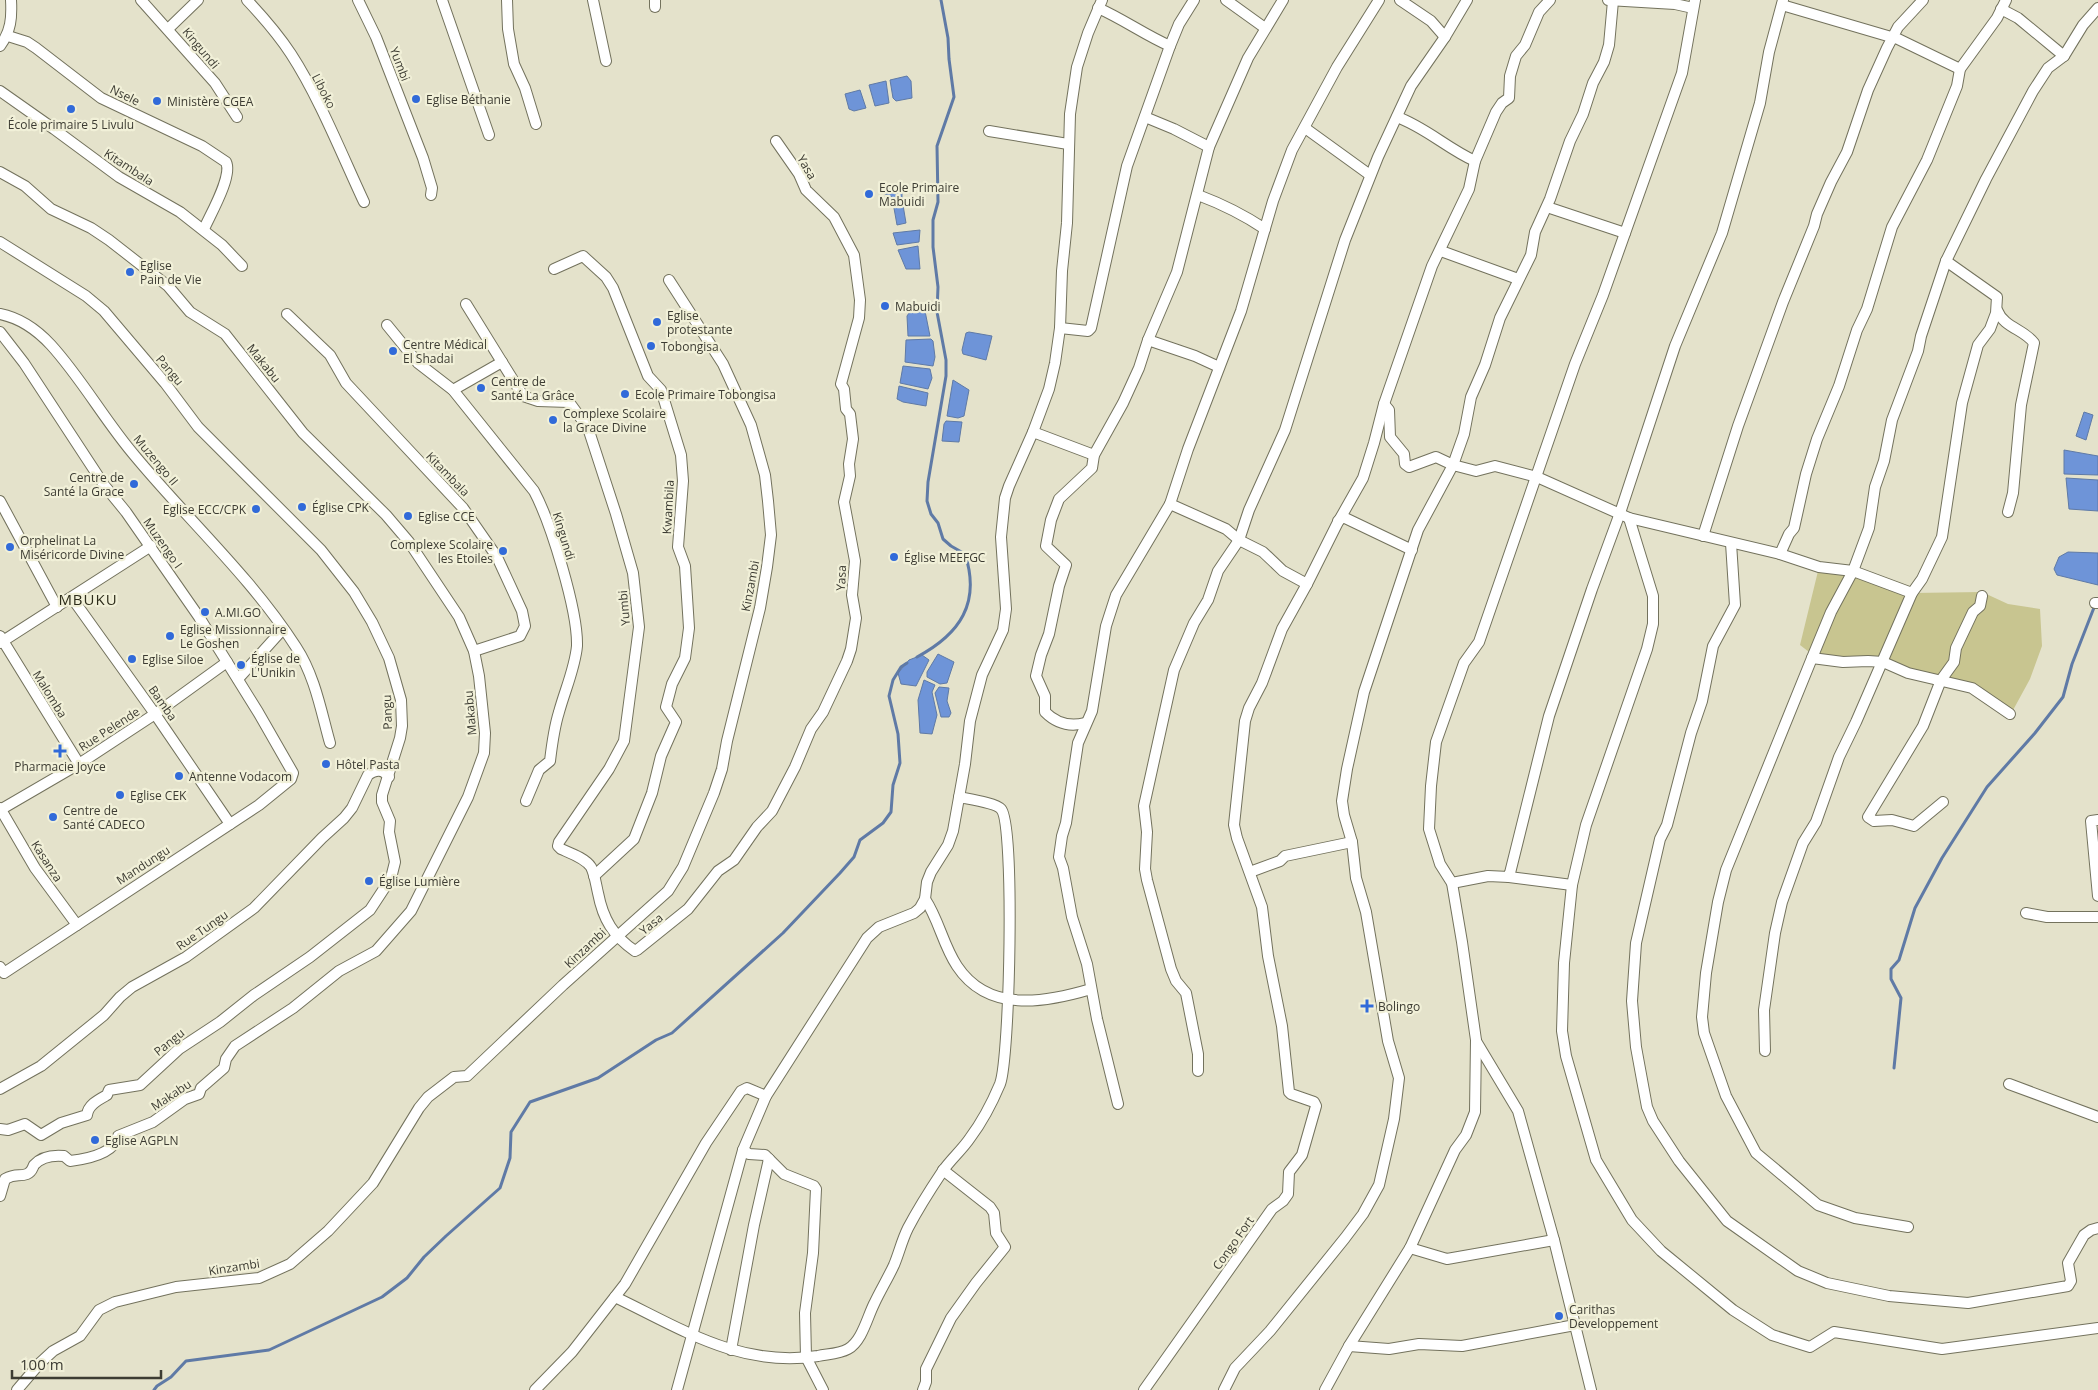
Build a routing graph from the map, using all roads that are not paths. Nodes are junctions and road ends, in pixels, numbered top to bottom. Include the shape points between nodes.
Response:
1 (11, 0) edge
2 (141, 0) edge
3 (198, 0) edge
4 (247, 0) edge
5 (358, 0) edge
6 (442, 0) edge
7 (507, 0) edge
8 (592, 0) edge
9 (1194, 0) edge
10 (1226, 0) edge
11 (1284, 0) edge
12 (1379, 0) edge
13 (1400, 0) edge
14 (1467, 0) edge
15 (1550, 0) edge
16 (1610, 0) edge
17 (1923, 0) edge
18 (1782, 2) edge
19 (1100, 4) edge
20 (1694, 4) edge
21 (2003, 5) edge
22 (2098, 8) edge
23 (1265, 28) junction
24 (168, 29) junction
25 (8, 36) junction
26 (1445, 38) junction
27 (1892, 38) junction
28 (0, 46) edge
29 (1170, 46) junction
30 (2064, 56) junction
31 (606, 62) dead end
32 (1960, 69) junction
33 (0, 91) edge
34 (237, 117) dead end
35 (1397, 117) junction
36 (1145, 118) junction
37 (536, 124) dead end
38 (1305, 128) junction
39 (989, 131) dead end
40 (488, 135) dead end
41 (776, 141) dead end
42 (1068, 144) junction
43 (1209, 148) junction
44 (1475, 161) junction
45 (0, 172) edge
46 (1370, 175) junction
47 (431, 195) dead end
48 (1198, 196) junction
49 (364, 202) dead end
50 (1547, 208) junction
51 (1265, 228) junction
52 (204, 229) junction
53 (1625, 233) junction
54 (0, 242) edge
55 (1440, 250) junction
56 (1946, 261) junction
57 (242, 266) dead end
58 (554, 269) dead end
59 (1518, 279) junction
60 (669, 280) dead end
61 (466, 304) dead end
62 (1997, 310) junction
63 (0, 314) edge
64 (287, 314) dead end
65 (387, 325) dead end
66 (1060, 328) junction
67 (0, 332) edge
68 (1148, 340) junction
69 (502, 362) junction
70 (1219, 367) junction
71 (453, 390) junction
72 (1384, 404) junction
73 (1033, 432) junction
74 (1094, 455) junction
75 (1453, 465) junction
76 (1537, 477) junction
77 (0, 501) edge
78 (1170, 504) junction
79 (2008, 512) dead end
80 (1625, 515) junction
81 (1337, 524) junction
82 (1703, 536) junction
83 (1239, 540) junction
84 (1731, 543) junction
85 (151, 546) junction
86 (1412, 550) junction
87 (1780, 554) junction
88 (1853, 571) junction
89 (1307, 584) junction
90 (1912, 592) junction
91 (1982, 596) dead end
92 (72, 598) junction
93 (57, 607) junction
94 (283, 629) junction
95 (1, 640) edge
96 (474, 651) junction
97 (1812, 658) junction
98 (227, 662) junction
99 (1883, 662) junction
100 (238, 680) junction
101 (1941, 680) junction
102 (155, 714) junction
103 (2010, 714) dead end
104 (1085, 723) junction
105 (330, 743) dead end
106 (79, 764) junction
107 (293, 776) joint
108 (389, 777) junction
109 (959, 797) junction
110 (526, 801) dead end
111 (1943, 802) dead end
112 (0, 809) edge
113 (2098, 820) edge
114 (230, 824) junction
115 (1352, 842) junction
116 (1250, 872) junction
117 (594, 876) junction
118 (1509, 876) junction
119 (1452, 883) junction
120 (1572, 885) junction
121 (2098, 896) edge
122 (925, 899) junction
123 (2026, 913) dead end
124 (2098, 917) edge
125 (77, 926) junction
126 (616, 936) junction
127 (2, 970) edge
128 (1091, 989) junction
129 (1009, 1001) junction
130 (1476, 1040) junction
131 (1765, 1051) dead end
132 (1198, 1071) dead end
133 (2009, 1084) dead end
134 (0, 1089) edge
135 (766, 1096) junction
136 (1118, 1104) dead end
137 (2098, 1117) edge
138 (0, 1129) edge
139 (744, 1150) junction
140 (769, 1159) junction
141 (943, 1170) junction
142 (0, 1196) edge
143 (1908, 1227) dead end
144 (2098, 1228) edge
145 (1554, 1240) junction
146 (1410, 1248) junction
147 (615, 1296) junction
148 (1575, 1325) junction
149 (2098, 1328) edge
150 (693, 1336) junction
151 (1350, 1346) junction
152 (731, 1350) junction
153 (806, 1357) junction
154 (17, 1390) edge
155 (535, 1390) edge
156 (677, 1390) edge
157 (823, 1390) edge
158 (923, 1390) edge
159 (1144, 1390) edge
160 (1224, 1390) edge
161 (1325, 1390) edge
162 (1591, 1390) edge

1 - 25 street
2 - 24 street, Kingundi
3 - 24 street
4 - 49 street, Liboko via 272,27 292,56
5 - 47 street, Yumbi via 376,37 423,158
6 - 40 street
7 - 37 street via 514,64
8 - 31 street
9 - 29 street
10 - 23 street
11 - 23 street
12 - 38 street via 1337,66
13 - 26 street via 1430,21
14 - 26 street
15 - 44 street via 1539,12 1516,56 1510,76 1509,98 1496,112
16 - 20 street
16 - 50 street via 1609,45 1604,62 1570,141
17 - 27 street
18 - 27 street
18 - 80 street via 1760,103 1722,233 1675,346
19 - 29 street via 1148,36
19 - 42 street via 1077,67
20 - 53 street via 1682,73
21 - 30 street
21 - 32 street
22 - 30 street
23 - 43 street via 1248,58
24 - 34 street, Kingundi via 215,83
25 - 28 street
25 - 52 street, Nsele via 36,48 107,101 194,142 226,162 225,183
26 - 35 street via 1411,86
27 - 32 street
27 - 82 street via 1783,302
29 - 36 street
30 - 56 street via 2048,68 2018,116
32 - 87 street via 1927,160 1892,227 1867,309 1817,439 1794,528
33 - 52 street, Kitambala via 119,177
35 - 44 street via 1410,121
35 - 46 street
36 - 43 street
36 - 66 street via 1123,181 1092,328 1088,331
38 - 46 street
38 - 51 street via 1292,150
39 - 42 street
41 - 126 street, Yasa via 797,170 806,190 834,217 852,250 857,269 859,318 840,384 850,414 853,439 850,481 844,502 855,561 852,595 856,618 851,649 834,691 811,729 776,806 734,860 718,871 688,909 637,950
42 - 66 street
43 - 48 street
44 - 55 street via 1469,189
45 - 96 street, Makabu via 25,186 50,209 109,240 168,286 190,312 225,334 303,433 409,542 459,617
46 - 83 street via 1339,259 1293,408
48 - 51 street via 1230,207
48 - 68 street via 1177,272
50 - 53 street
50 - 59 street via 1535,232 1531,255
51 - 70 street via 1241,311
52 - 57 street, Kitambala
53 - 76 street via 1575,364
54 - 108 street, Pangu via 86,296 104,311 165,382 198,427 321,550 354,592 381,639 399,687 402,726
55 - 59 street
55 - 72 street
56 - 62 street via 1997,297
56 - 88 street via 1892,420 1875,487 1869,528
58 - 117 street, Kwambila via 584,256 613,288 648,376 661,390 681,455 683,482 678,547 685,566 689,628 684,658 666,707 676,722 661,756 652,793 634,839
59 - 75 street via 1472,394 1464,434
60 - 126 street, Kinzambi via 723,364 751,425 765,476 771,535 760,608 714,794 676,881
61 - 69 street, Yumbi
62 - 79 street via 2006,323 2034,343 2021,405
62 - 90 street via 1990,329 1978,345 1962,403 1942,537 1922,579
63 - 94 street, Muzengo II via 24,322 50,345 134,455 224,555
64 - 96 street, Kitambala via 330,355 346,383 463,508 497,557 522,611 524,626 520,636
65 - 71 street, Kingundi via 418,363
66 - 73 street via 1049,389
67 - 85 street, Muzengo I via 104,485
68 - 70 street
68 - 74 street via 1123,403
69 - 71 street
69 - 117 street, Yumbi via 523,396 538,401 569,402 588,428 633,573 639,627 624,741 558,846 586,862
70 - 78 street
71 - 110 street, Kingundi via 534,491 548,523 573,614 577,645 556,722 550,761 539,770
72 - 75 street via 1389,410 1390,437 1404,454 1405,464 1409,467 1436,457
72 - 81 street via 1363,478
73 - 74 street
73 - 109 street via 1005,498 1001,536 1006,609 1004,630 982,675 970,721
74 - 104 street via 1092,468 1059,500 1051,520 1046,546 1066,565 1036,676 1044,696 1045,712 1052,719 1075,725
75 - 76 street via 1476,471 1495,466
75 - 86 street via 1421,524
76 - 80 street
76 - 119 street via 1479,642 1464,663 1436,742 1429,829 1440,864
77 - 93 street
78 - 83 street via 1226,529
78 - 104 street via 1116,595 1106,626 1092,711
80 - 82 street
80 - 118 street via 1592,589 1549,716
80 - 120 street via 1652,592 1653,624 1586,825
81 - 86 street via 1343,517
81 - 89 street
82 - 84 street
83 - 89 street via 1263,552 1283,571
83 - 132 street via 1218,571 1208,600 1194,623 1174,670 1144,806 1147,880 1171,969 1186,993 1198,1054
84 - 87 street
84 - 144 street via 1735,605 1713,646 1702,701 1667,825 1660,839 1636,943 1633,1018 1647,1107 1654,1121 1679,1161 1727,1221 1790,1267 1827,1283 1889,1296 1964,1303 2068,1286 2068,1263 2084,1235
85 - 92 street
85 - 98 street, Muzengo I
86 - 115 street via 1364,692 1346,769 1342,801
87 - 88 street via 1819,567
88 - 90 street
88 - 97 street
89 - 116 street via 1282,629 1245,721 1234,825
90 - 99 street
91 - 101 street via 1980,606 1973,612 1956,648 1954,662
92 - 93 street
92 - 102 street, Bamba
93 - 95 street
94 - 100 street
94 - 105 street, Muzengo II via 311,675
95 - 106 street, Malomba
96 - 142 street, Makabu via 480,676 484,754 468,797 411,912 376,951 339,971 293,1008 235,1046 224,1068 201,1088 199,1094 153,1122 118,1136 116,1144 108,1151 81,1160 47,1157 25,1176 14,1174 4,1179
97 - 99 street
97 - 143 street via 1726,870 1706,973 1702,1017 1704,1032 1726,1096 1762,1160 1818,1205 1855,1218
98 - 100 street, Muzengo I
98 - 102 street, Rue Pelende
99 - 101 street via 1908,673
99 - 131 street via 1839,756 1816,822 1803,843 1782,902 1764,1010
100 - 107 street, Muzengo I
101 - 103 street via 1972,688
101 - 111 street via 1923,726 1868,819 1892,820 1914,826
102 - 106 street, Rue Pelende
102 - 114 street, Bamba
104 - 128 street via 1078,743 1058,857
106 - 112 street, Rue Pelende
107 - 114 street, Mandungu
108 - 134 street, Rue Tungu via 381,770 372,771 344,818 254,908 186,957 132,987 104,1016 41,1066
108 - 138 street, Pangu via 382,802 390,821 395,862 391,878 370,910 310,957 179,1049 140,1085 109,1090 88,1110 87,1115 61,1123 41,1135 25,1124 8,1130
109 - 122 street via 953,831 931,872
109 - 129 street via 998,806 1003,812 1010,920
112 - 125 street, Kasanza via 35,868
113 - 121 street via 2091,821
114 - 125 street, Mandungu
115 - 116 street via 1285,856 1280,862
115 - 160 street via 1388,1041 1400,1078 1379,1185 1363,1214 1270,1331 1235,1368
116 - 159 street, Congo Fort via 1262,907 1282,1026 1289,1092 1315,1103 1302,1155 1289,1172 1286,1198 1272,1209
117 - 126 street, Yumbi via 601,908
118 - 119 street via 1488,876
118 - 120 street
119 - 130 street
120 - 149 street via 1564,963 1562,1031 1566,1056 1596,1160 1632,1220 1661,1251 1734,1310 1772,1335 1810,1347 1834,1332 1942,1348
122 - 129 street via 956,965 982,990
122 - 135 street via 914,913 879,927 867,938
123 - 124 street via 2047,917
125 - 127 street, Mandungu
126 - 154 street, Kinzambi via 467,1076 454,1077 428,1097 379,1176 295,1261 259,1278 176,1287 116,1302 99,1310 80,1336 47,1357
128 - 129 street via 1063,997
128 - 136 street
129 - 141 street via 1005,1060 1000,1082 970,1139
130 - 145 street via 1518,1111
130 - 146 street via 1475,1112
133 - 137 street
135 - 139 street
135 - 147 street via 746,1088 742,1091 706,1142 640,1259
139 - 140 street
139 - 150 street
140 - 152 street
140 - 153 street via 784,1174 816,1189 813,1253 805,1313
141 - 153 street via 909,1227 858,1338 847,1349
141 - 158 street via 993,1210 996,1233 1005,1247 951,1318 926,1369
145 - 146 street via 1447,1259
145 - 148 street
146 - 151 street
147 - 150 street
147 - 155 street via 572,1352
148 - 151 street via 1462,1346 1416,1344 1389,1349
148 - 162 street
150 - 152 street
150 - 156 street
151 - 161 street
152 - 153 street via 776,1359
153 - 157 street

